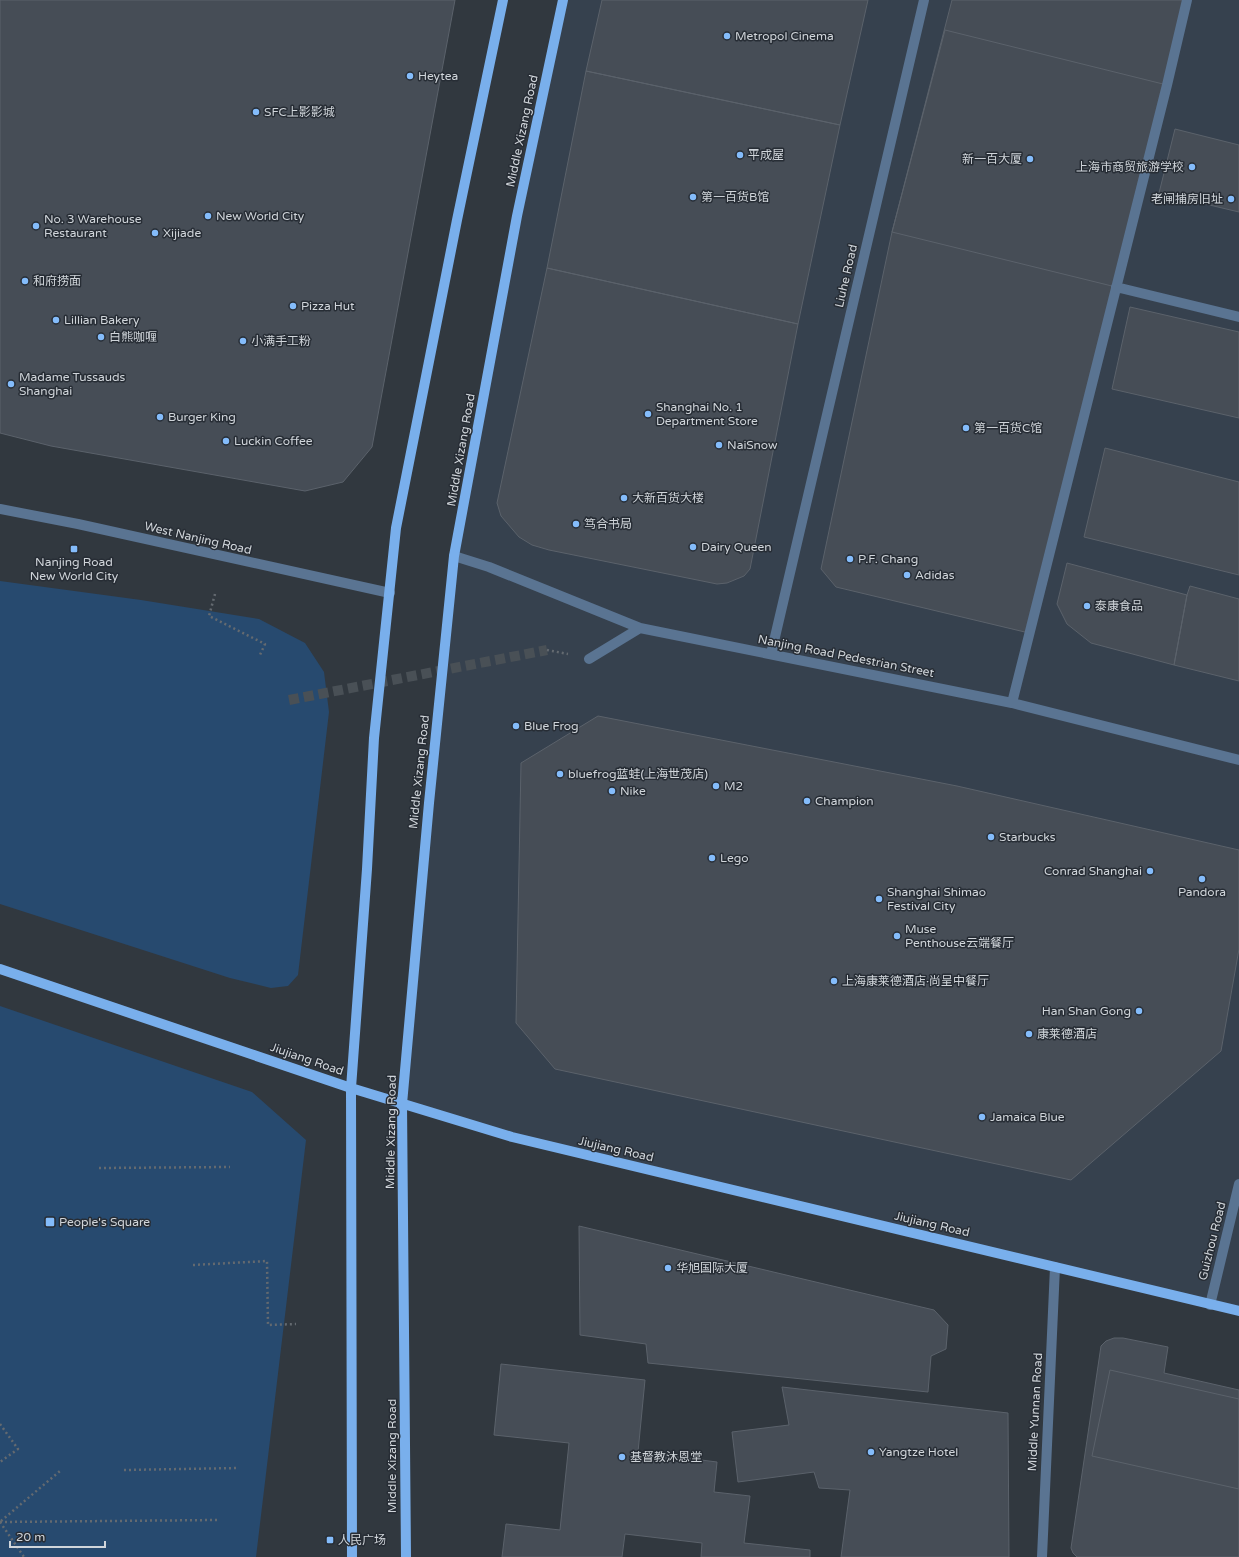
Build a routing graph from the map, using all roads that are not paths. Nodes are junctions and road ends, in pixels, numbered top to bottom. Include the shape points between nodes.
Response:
1 (503, 0) edge
2 (563, 0) edge
3 (924, 0) edge
4 (1187, 0) edge
5 (1116, 287) junction
6 (1239, 317) edge
7 (0, 509) edge
8 (454, 556) junction
9 (390, 593) junction
10 (640, 628) junction
11 (771, 654) junction
12 (589, 659) dead end
13 (1012, 703) junction
14 (1239, 760) edge
15 (0, 969) edge
16 (351, 1088) junction
17 (402, 1104) junction
18 (1239, 1184) edge
19 (1055, 1267) junction
20 (1210, 1305) junction
21 (1239, 1311) edge
22 (352, 1557) edge
23 (406, 1557) edge
24 (1042, 1557) edge

1 - 9 main road via 396,528
2 - 8 main road, Middle Xizang Road via 517,216
3 - 11 street, Liuhe Road
4 - 5 street
5 - 6 street
5 - 13 street
7 - 9 street, West Nanjing Road
8 - 10 street, Nanjing Road Pedestrian Street via 489,567
8 - 17 main road, Middle Xizang Road
9 - 16 main road via 374,738
10 - 11 street, Nanjing Road Pedestrian Street
10 - 12 street
11 - 13 street, Nanjing Road Pedestrian Street
13 - 14 street, Nanjing Road Pedestrian Street
15 - 16 main road, Jiujiang Road
16 - 17 main road, Jiujiang Road
16 - 22 main road
17 - 19 main road, Jiujiang Road via 512,1137
17 - 23 main road, Middle Xizang Road
18 - 20 street, Guizhou Road
19 - 20 main road, Jiujiang Road
19 - 24 street, Middle Yunnan Road
20 - 21 main road, Jiujiang Road

